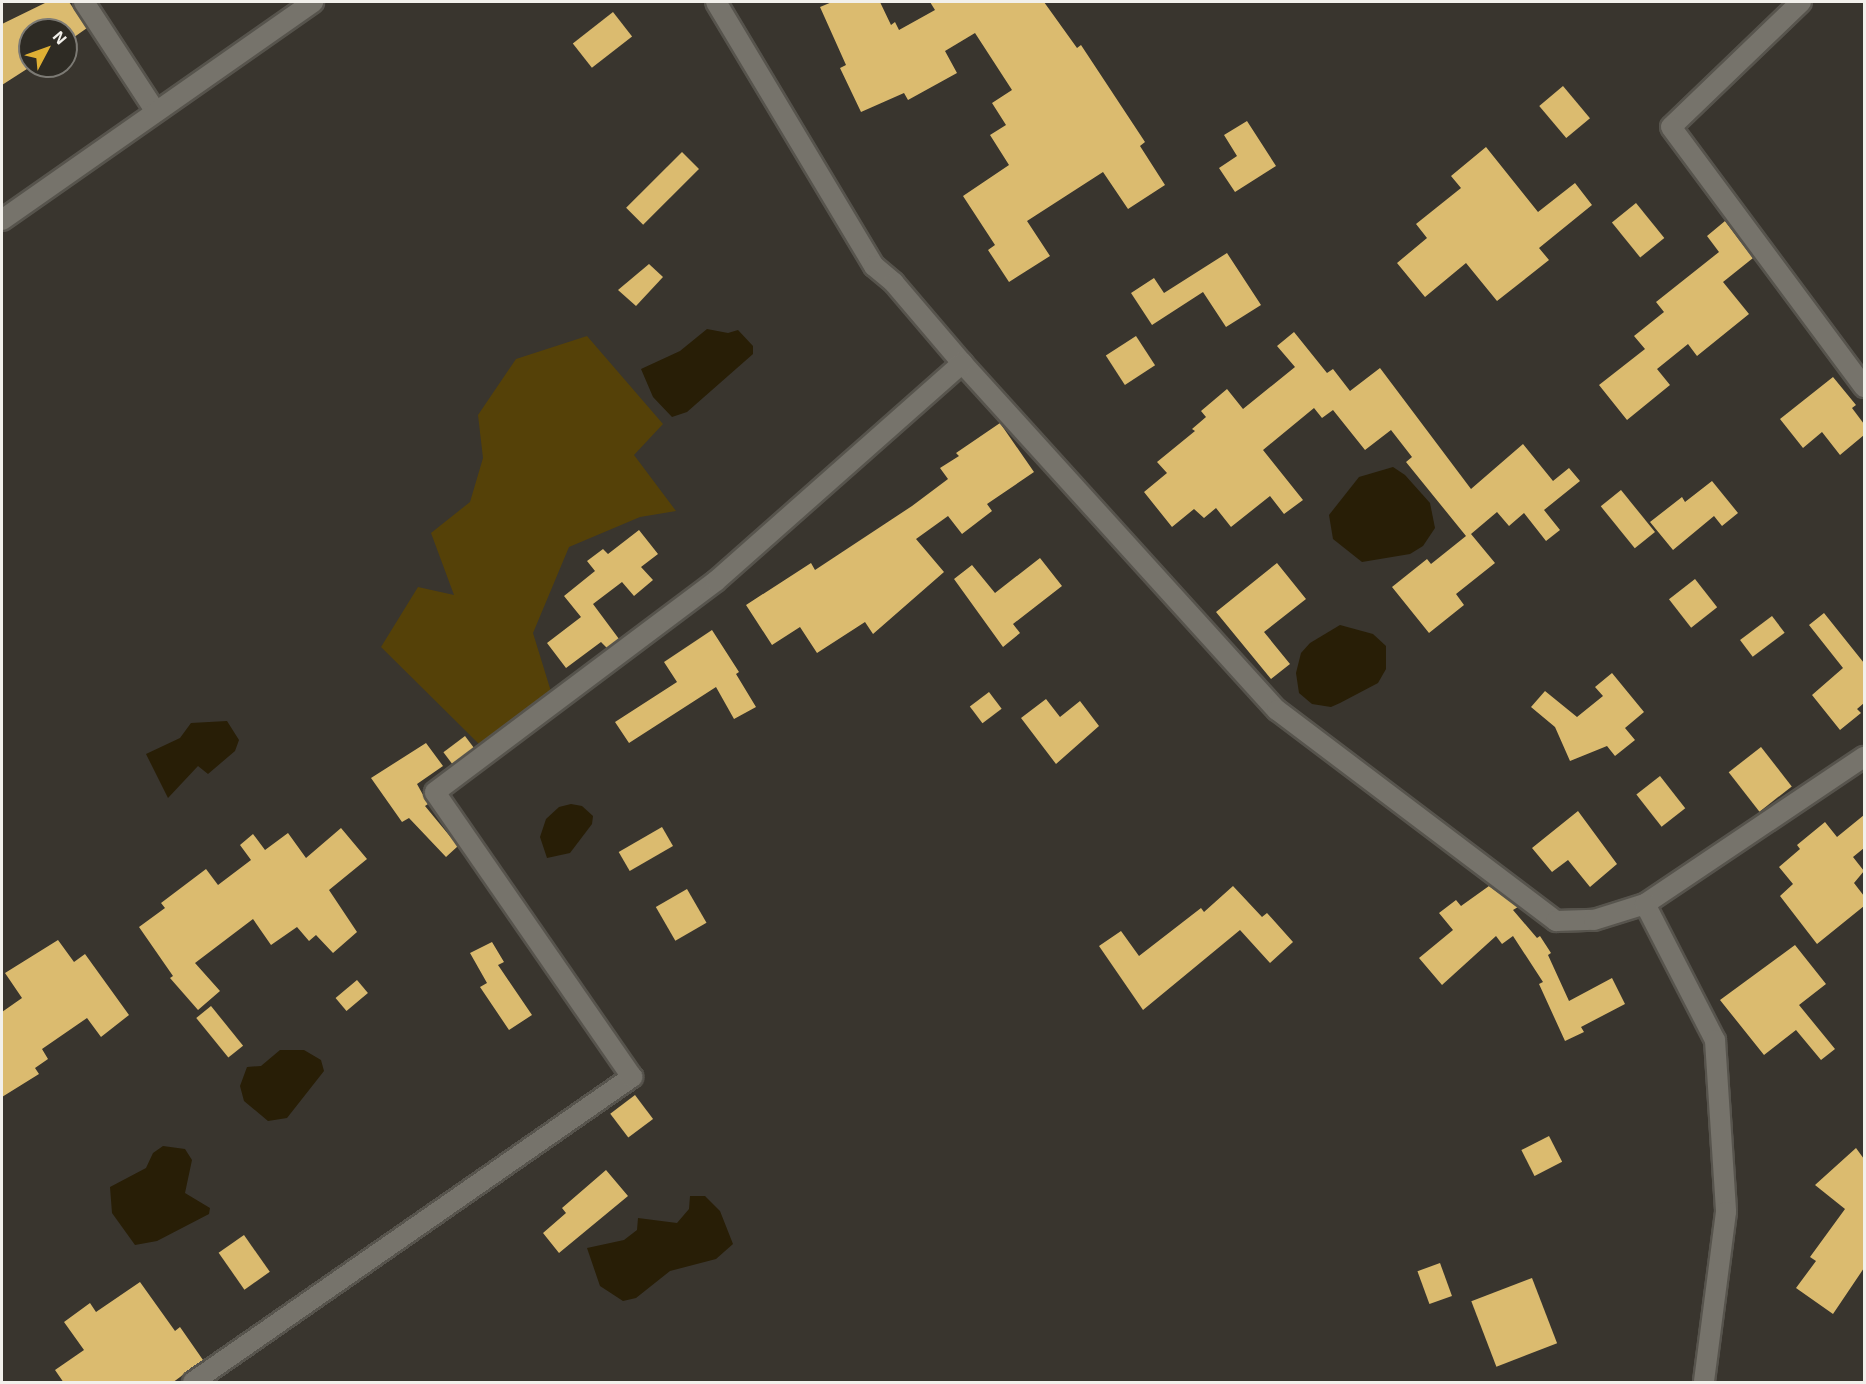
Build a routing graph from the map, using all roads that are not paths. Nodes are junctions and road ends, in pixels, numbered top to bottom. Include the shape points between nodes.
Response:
1 (84, 2) edge
2 (313, 2) edge
3 (716, 2) edge
4 (1801, 2) edge
5 (156, 112) junction
6 (2, 220) edge
7 (962, 363) junction
8 (1864, 387) edge
9 (1864, 758) edge
10 (1645, 904) junction
11 (193, 1383) edge
12 (1704, 1383) edge

1 - 5 street
2 - 5 street
3 - 7 street via 873,266 894,283
4 - 8 street via 1671,127
5 - 6 street
7 - 10 street via 1277,710 1556,921 1594,920
7 - 11 street via 716,581 435,792 632,1077
9 - 10 street
10 - 12 street via 1715,1040 1726,1212

